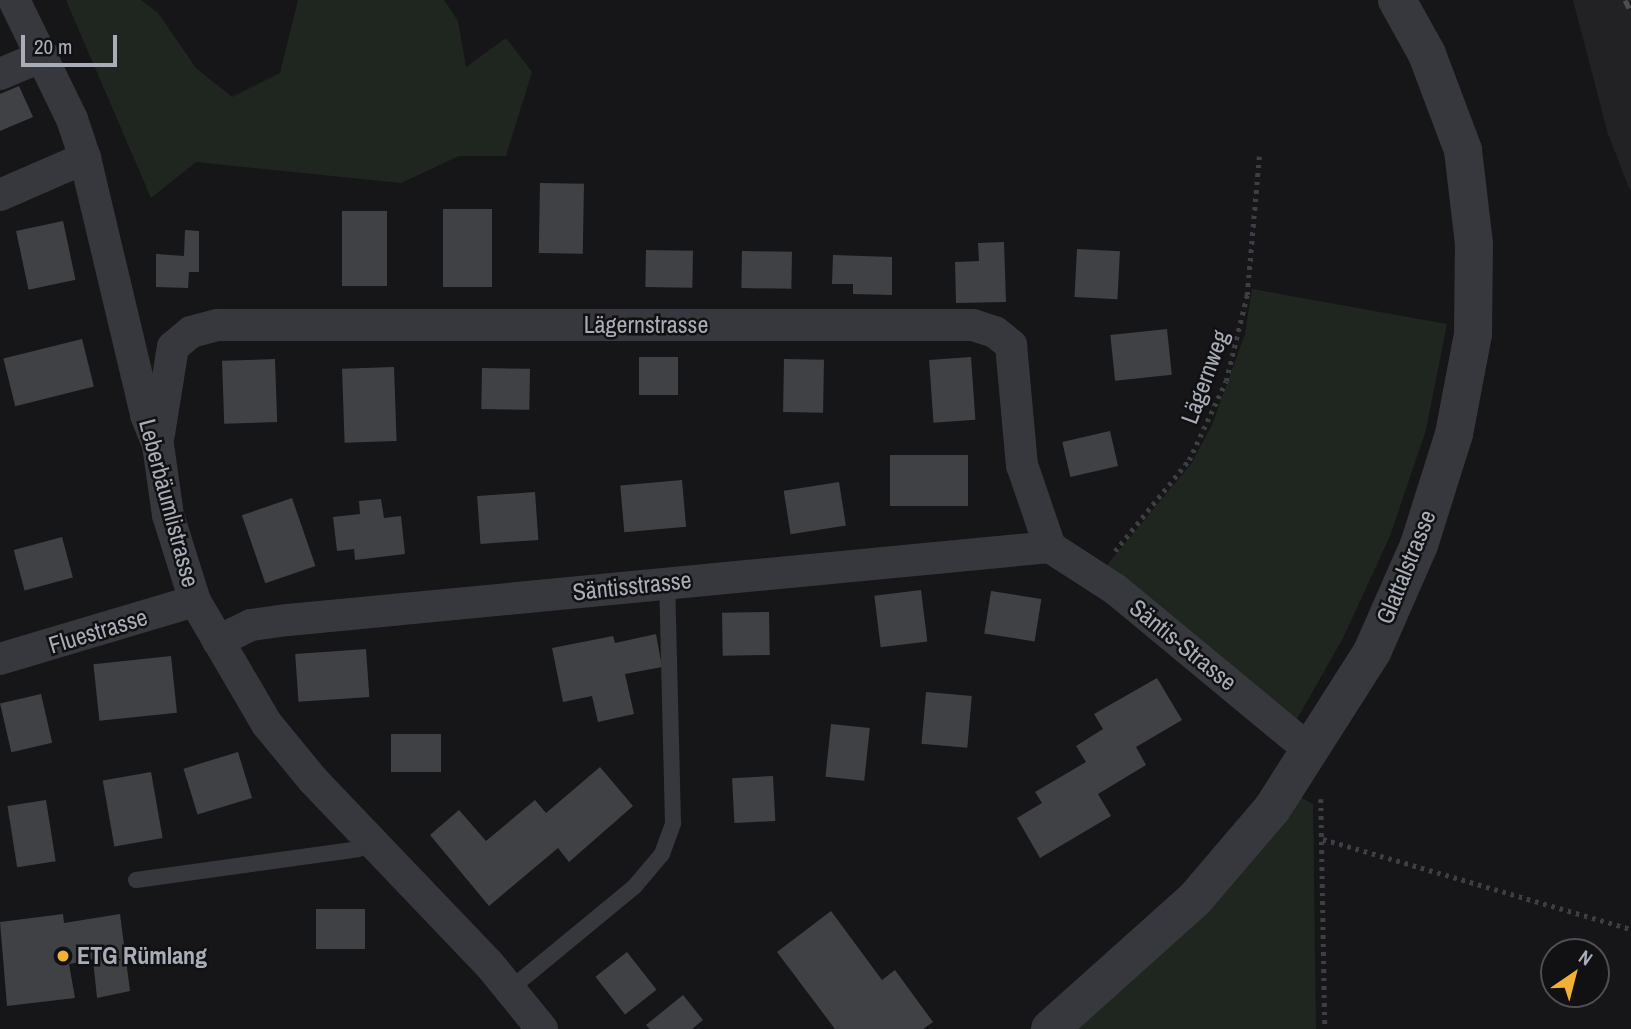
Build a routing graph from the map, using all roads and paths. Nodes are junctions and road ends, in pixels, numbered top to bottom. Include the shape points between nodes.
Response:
1 (14, 0) edge
2 (1398, 0) edge
3 (43, 56) junction
4 (0, 74) edge
5 (1259, 156) dead end
6 (85, 158) junction
7 (0, 195) edge
8 (158, 445) junction
9 (1050, 547) junction
10 (1095, 574) junction
11 (667, 582) junction
12 (195, 601) junction
13 (218, 641) junction
14 (0, 660) edge
15 (1311, 751) junction
16 (1323, 839) junction
17 (371, 842) junction
18 (136, 880) dead end
19 (1631, 929) edge
20 (509, 990) junction
21 (542, 1029) edge
22 (1050, 1029) edge
23 (1325, 1029) edge

1 - 3 street, Leberbäumlistrasse
2 - 15 street, Glattalstrasse via 1427,54 1463,150 1474,244 1474,334 1454,433 1419,545 1372,652
3 - 4 street
3 - 6 street, Leberbäumlistrasse
5 - 10 path, Lägernweg via 1241,334 1210,424 1167,489
6 - 7 street
6 - 8 street, Leberbäumlistrasse via 146,415
8 - 9 street, Lägernstrasse via 173,347 191,332 218,325 973,325 995,332 1011,345 1022,465
8 - 12 street, Leberbäumlistrasse via 168,515
9 - 10 street, Säntis-Strasse
9 - 11 street, Säntisstrasse
10 - 15 street, Säntis-Strasse
11 - 13 street, Säntisstrasse via 251,625
11 - 20 lane via 673,823 662,854 635,886
12 - 13 street, Leberbäumlistrasse
12 - 14 street, Fluestrasse
13 - 17 street, Leberbäumlistrasse via 267,724
15 - 16 path via 1322,781
15 - 22 street, Glattalstrasse via 1272,809 1195,900
16 - 19 path
16 - 23 path
17 - 18 lane via 359,849
17 - 20 street, Leberbäumlistrasse
20 - 21 street, Leberbäumlistrasse

